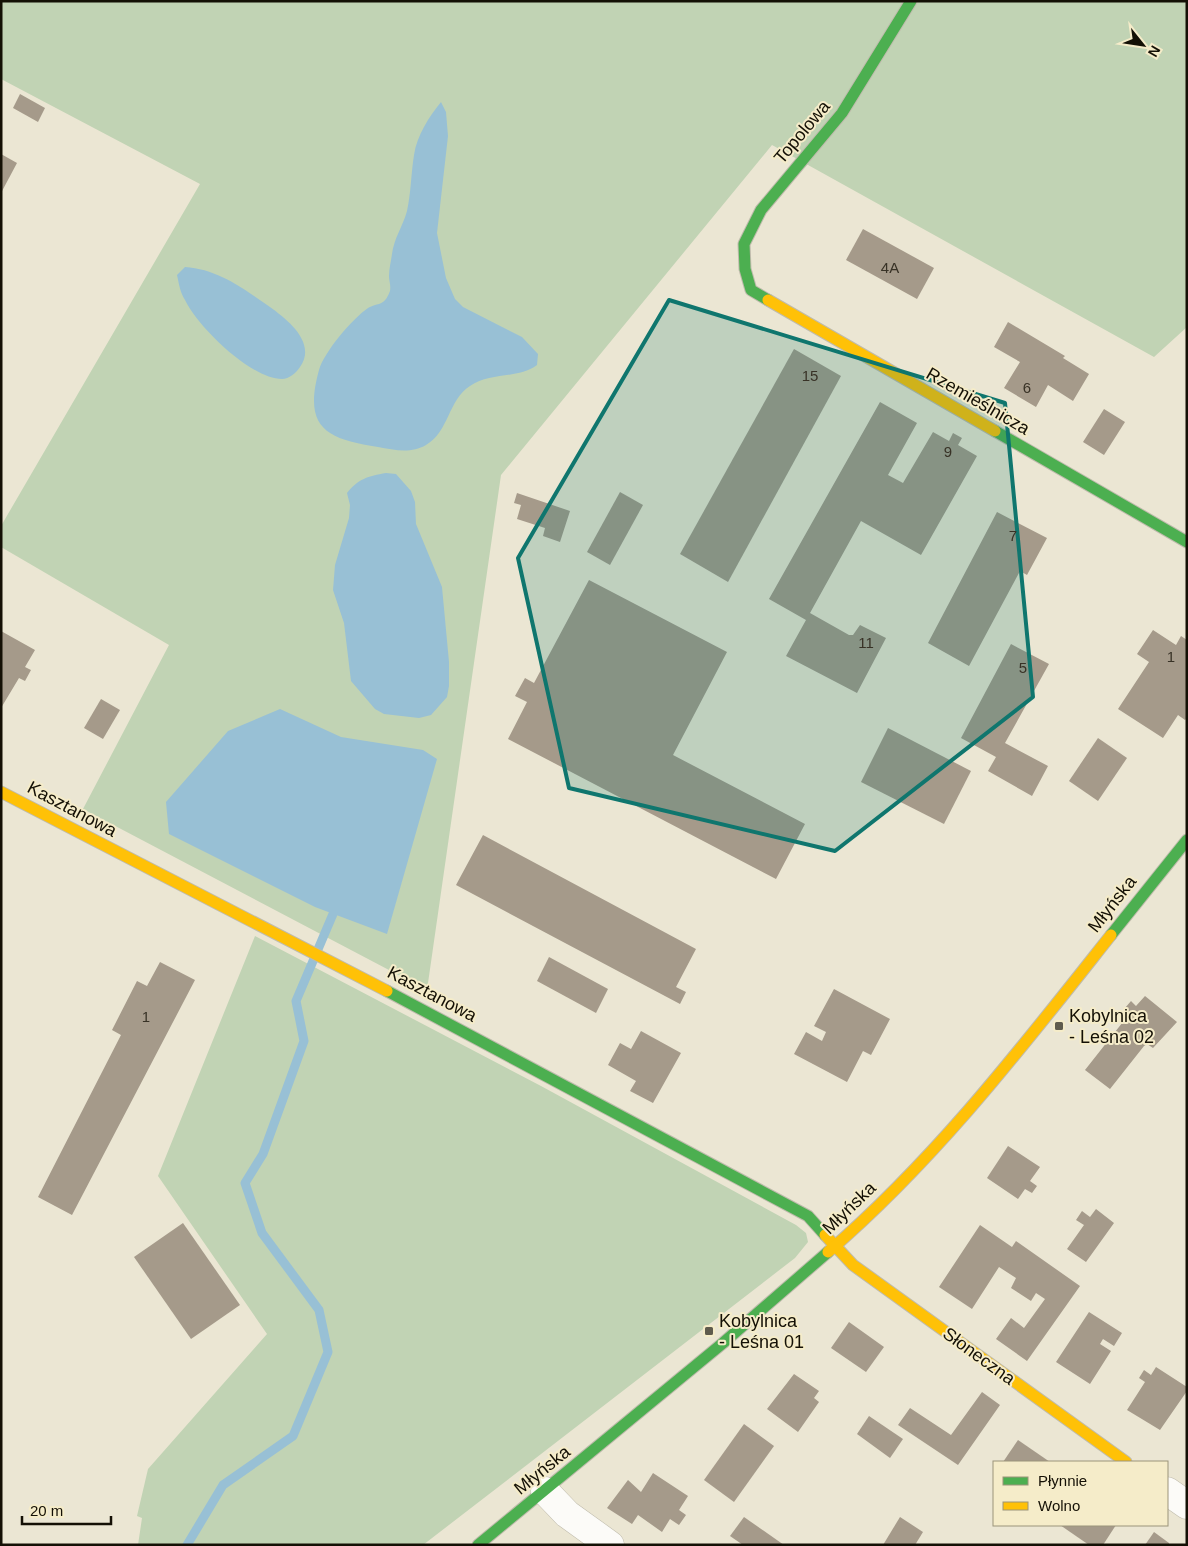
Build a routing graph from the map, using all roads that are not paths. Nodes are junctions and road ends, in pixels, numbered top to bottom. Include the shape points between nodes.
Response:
1 (912, 1) edge
2 (752, 290) joint
3 (1187, 542) edge
4 (1, 792) edge
5 (1187, 840) edge
6 (835, 1246) junction
7 (1125, 1461) edge
8 (545, 1491) junction
9 (1168, 1492) edge
10 (1187, 1505) edge
11 (478, 1545) edge
12 (610, 1545) edge

1 - 2 street, Topolowa via 842,113 760,210 744,244 745,269
2 - 3 street, Rzemieślnicza
4 - 6 street, Kasztanowa via 377,985 808,1216
5 - 6 street, Młyńska via 1007,1066 921,1163
6 - 7 street, Słoneczna via 853,1265
6 - 8 street, Młyńska
8 - 11 street, Młyńska
8 - 12 street via 567,1514
9 - 10 street

